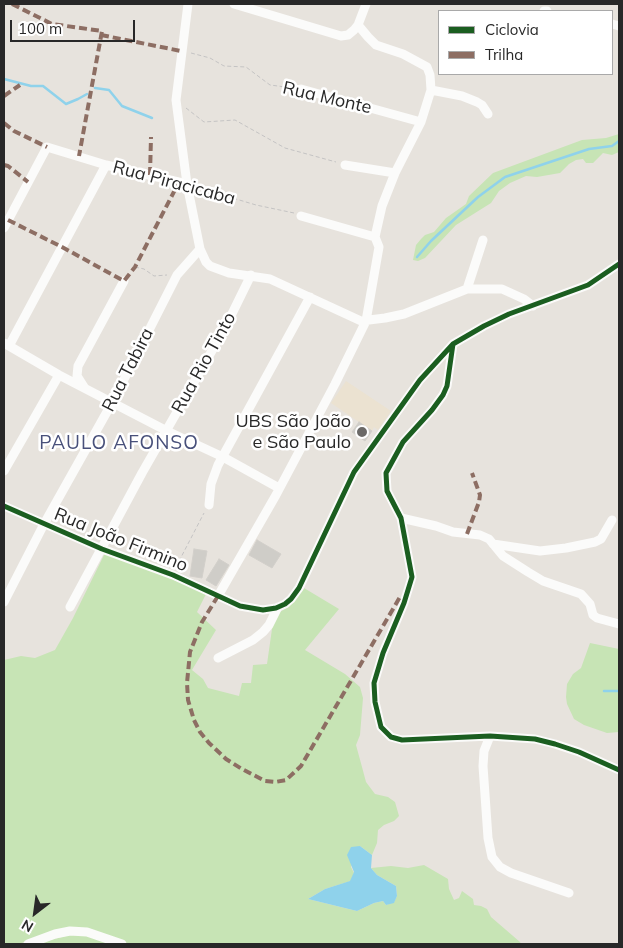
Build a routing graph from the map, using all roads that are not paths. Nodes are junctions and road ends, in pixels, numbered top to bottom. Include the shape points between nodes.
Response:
1 (188, 4) edge
2 (234, 4) edge
3 (366, 4) edge
4 (358, 25) junction
5 (301, 90) road end
6 (431, 90) junction
7 (488, 114) dead end
8 (421, 122) junction
9 (106, 165) junction
10 (345, 165) road end
11 (395, 173) junction
12 (187, 184) junction
13 (301, 216) road end
14 (4, 228) edge
15 (375, 237) junction
16 (484, 240) dead end
17 (200, 249) junction
18 (619, 264) edge
19 (251, 275) junction
20 (124, 281) dead end
21 (467, 289) junction
22 (310, 297) junction
23 (533, 306) junction
24 (366, 321) junction
25 (453, 344) junction
26 (7, 345) edge
27 (59, 374) junction
28 (84, 387) junction
29 (112, 401) junction
30 (167, 430) junction
31 (223, 457) junction
32 (4, 471) edge
33 (279, 488) junction
34 (208, 505) road end
35 (4, 506) edge
36 (401, 518) junction
37 (612, 520) dead end
38 (44, 524) junction
39 (492, 544) junction
40 (102, 549) junction
41 (218, 596) junction
42 (4, 602) edge
43 (281, 606) junction
44 (70, 607) dead end
45 (619, 624) edge
46 (218, 658) dead end
47 (490, 736) junction
48 (619, 770) edge
49 (569, 893) dead end
50 (28, 944) edge
51 (122, 944) edge

1 - 12 street via 176,100
2 - 4 street via 341,36 348,35
3 - 4 street
4 - 6 street via 376,45 427,66
5 - 8 street, Rua Monte
6 - 7 street via 478,102
6 - 8 street
8 - 11 street
9 - 12 street, Rua Piracicaba
9 - 14 street, Rua Piracicaba via 47,148
9 - 26 street
10 - 11 street
11 - 15 street via 382,206
12 - 17 street
13 - 15 street
15 - 24 street via 379,247
16 - 21 street
17 - 19 street via 206,262 215,268
17 - 29 street, Rua Tabira via 177,275
18 - 23 street via 588,285
19 - 22 street via 270,279
19 - 30 street, Rua Rio Tinto
20 - 28 street via 78,366 77,376
21 - 23 street via 502,289 524,298
21 - 24 street via 404,314
22 - 24 street
22 - 31 street
23 - 25 street via 509,314
24 - 33 street
25 - 36 street via 443,395 403,442 386,473 387,491
25 - 43 street via 420,380 354,472 302,582 291,599
26 - 27 street
27 - 28 street
27 - 32 street
28 - 29 street
29 - 30 street
29 - 38 street, Rua Tabira
30 - 31 street
30 - 40 street, Rua Rio Tinto
31 - 33 street
31 - 34 street via 214,475
33 - 41 street
35 - 38 street, Rua João Firmino
36 - 39 street via 453,532 480,535
36 - 47 street via 412,577 374,683 381,726 391,737 402,740
37 - 39 street via 601,539 566,548 540,551
38 - 40 street, Rua João Firmino
38 - 42 street, Rua Tabira
39 - 45 street via 503,556 536,577 581,594 597,618
40 - 41 street, Rua João Firmino via 173,574
40 - 44 street, Rua Rio Tinto
41 - 43 street, Rua João Firmino via 253,610
43 - 46 street via 263,632
47 - 48 street via 536,739 555,744
47 - 49 street via 483,766 492,857 511,873
50 - 51 street via 62,932 75,931

